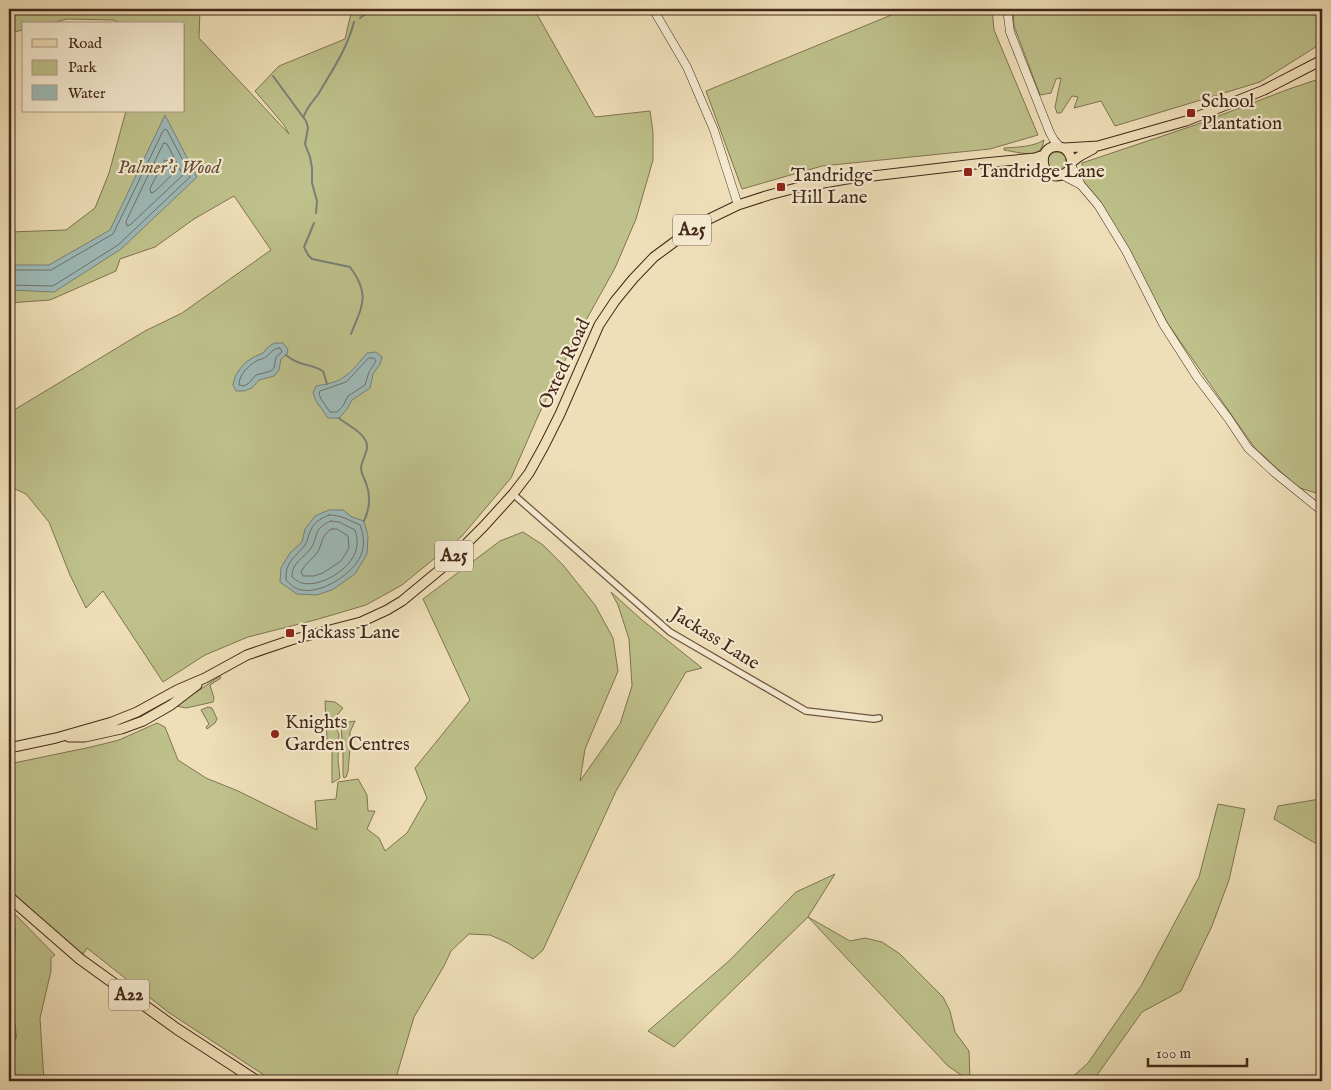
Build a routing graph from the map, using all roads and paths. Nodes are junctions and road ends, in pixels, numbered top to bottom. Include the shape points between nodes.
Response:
1 (653, 9) edge
2 (1007, 9) edge
3 (1322, 60) edge
4 (1050, 133) junction
5 (1098, 146) junction
6 (1062, 147) junction
7 (1046, 152) junction
8 (1006, 161) junction
9 (1072, 164) junction
10 (1046, 170) junction
11 (1062, 175) junction
12 (1081, 185) junction
13 (738, 205) junction
14 (513, 494) junction
15 (1322, 511) edge
16 (879, 718) dead end
17 (9, 748) edge
18 (9, 897) edge
19 (257, 1081) edge

1 - 13 street via 687,67 714,130
2 - 4 street via 1010,32
3 - 5 main road via 1264,90 1195,118
4 - 6 street
4 - 7 street
5 - 6 main road
5 - 9 main road
6 - 7 main road via 1053,147
6 - 9 main road via 1071,157
7 - 8 main road, Oxted Road / A25 via 1035,158
7 - 10 main road via 1043,160
8 - 10 main road, Oxted Road / A25
8 - 13 main road, Oxted Road / A25 via 847,179 800,187
9 - 11 main road
9 - 12 street
10 - 11 main road
11 - 12 street
12 - 15 street via 1115,232 1163,324 1248,448
13 - 14 main road, Oxted Road / A25 via 677,240 654,258 615,301 598,325 544,446
14 - 16 street, Jackass Lane via 670,632 806,711
14 - 17 main road, Oxted Road / A25 via 442,568 387,610 361,622 254,652 205,678 171,705 143,721 85,737 61,737
18 - 19 highway, A22 via 80,959 177,1029

